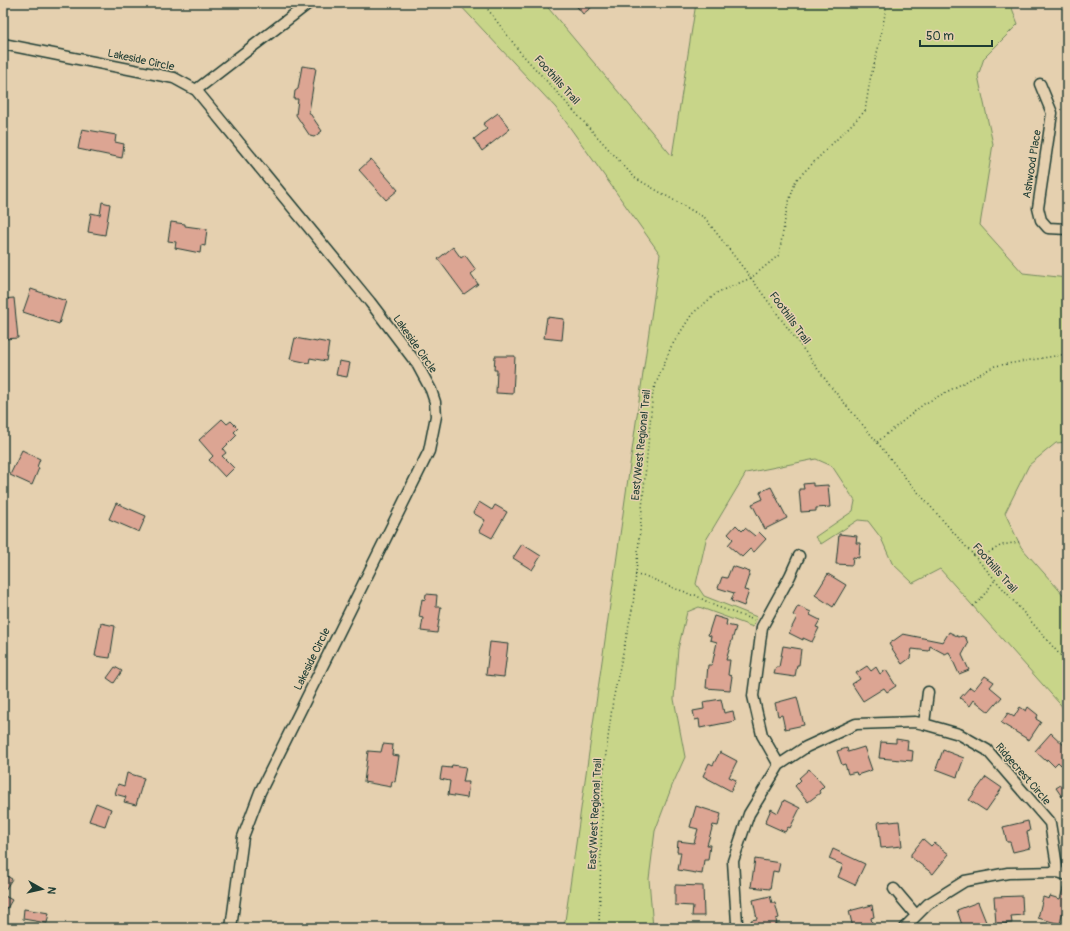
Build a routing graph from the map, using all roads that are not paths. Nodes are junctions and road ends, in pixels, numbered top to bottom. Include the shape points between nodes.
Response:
1 (309, 3) edge
2 (3, 44) edge
3 (1040, 84) dead end
4 (196, 90) junction
5 (1067, 229) edge
6 (799, 556) dead end
7 (928, 692) dead end
8 (924, 724) junction
9 (779, 765) junction
10 (1062, 873) edge
11 (894, 889) dead end
12 (916, 915) junction
13 (230, 928) edge
14 (739, 928) edge
15 (904, 928) edge

1 - 4 street
2 - 4 street, Lakeside Circle via 174,78
3 - 5 street, Ashwood Place via 1052,112 1038,208 1041,220 1048,228
4 - 13 street, Lakeside Circle via 370,302 417,364 431,390 436,416 429,451 260,792 243,837
6 - 9 street via 763,625 756,662 753,696 762,735
7 - 8 street
8 - 9 street, Ridgecrest Circle via 856,724 806,747
8 - 10 street, Ridgecrest Circle via 959,734 987,750 1050,823
9 - 14 street, Ridgecrest Circle via 749,814 733,861
10 - 12 street via 1008,873 965,881 928,904
11 - 12 street
12 - 15 street

